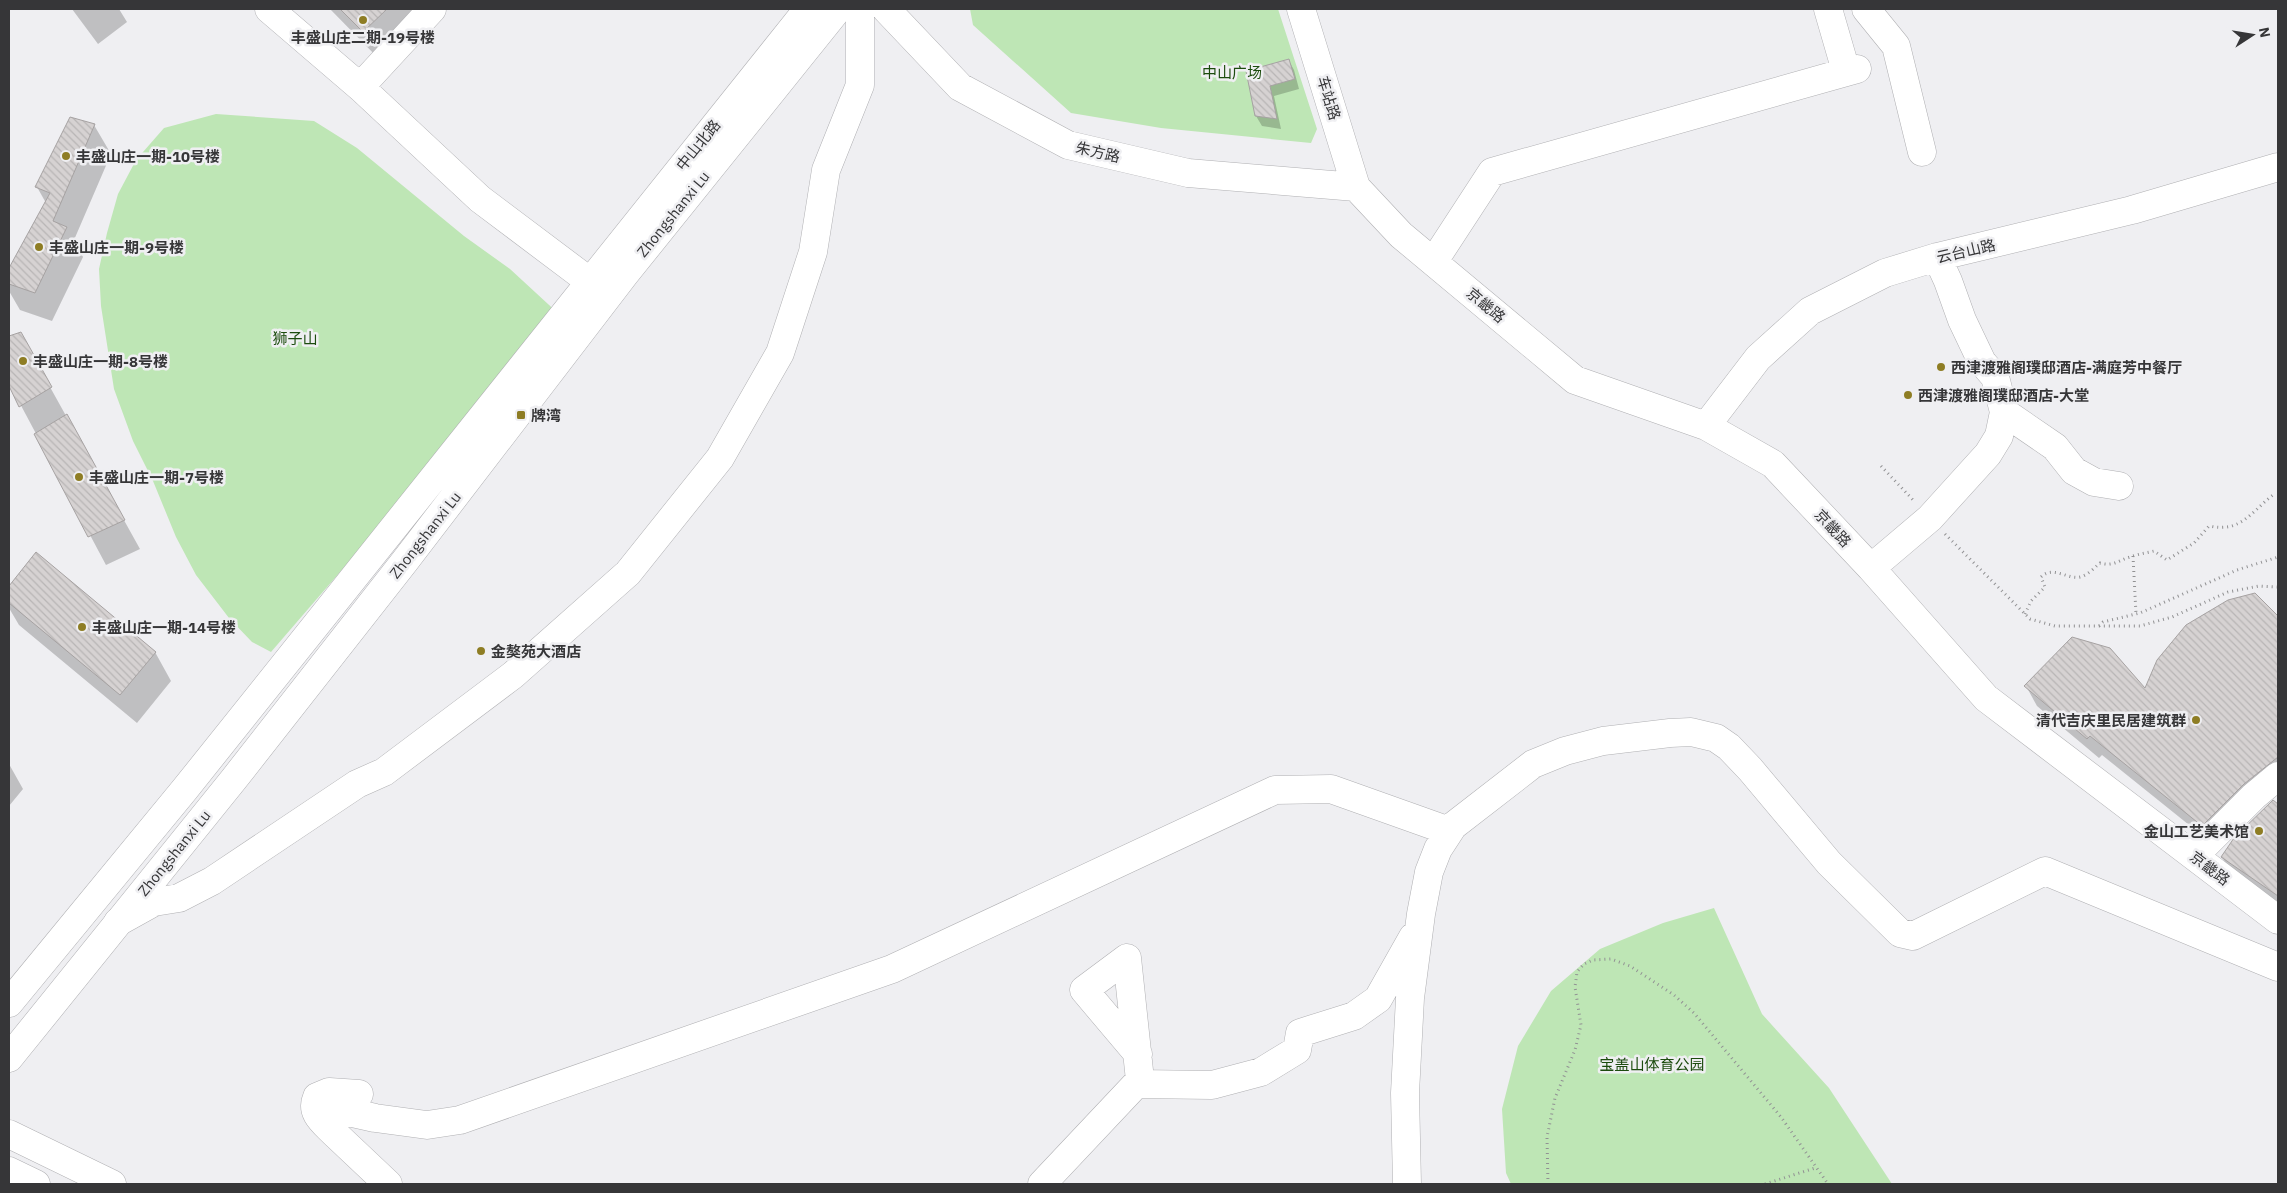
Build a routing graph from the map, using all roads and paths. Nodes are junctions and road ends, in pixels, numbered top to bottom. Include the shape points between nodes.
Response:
1 (269, 9) edge
2 (432, 9) edge
3 (808, 9) edge
4 (838, 9) edge
5 (860, 9) edge
6 (886, 9) edge
7 (1300, 9) edge
8 (1828, 9) edge
9 (1866, 9) edge
10 (360, 87) junction
11 (1922, 152) dead end
12 (2278, 167) edge
13 (1356, 187) junction
14 (1937, 257) junction
15 (1434, 261) junction
16 (589, 282) junction
17 (2004, 412) junction
18 (1706, 426) junction
19 (1881, 466) dead end
20 (2119, 486) dead end
21 (2273, 495) dead end
22 (1930, 518) junction
23 (2133, 556) junction
24 (2278, 557) edge
25 (1871, 568) junction
26 (2278, 587) edge
27 (2025, 614) junction
28 (2136, 614) junction
29 (2099, 626) junction
30 (2278, 776) edge
31 (1449, 831) junction
32 (2194, 856) junction
33 (2278, 920) edge
34 (118, 922) junction
35 (1420, 925) junction
36 (2278, 967) edge
37 (9, 1003) edge
38 (1138, 1054) dead end
39 (9, 1058) edge
40 (1136, 1084) junction
41 (359, 1094) dead end
42 (334, 1133) junction
43 (9, 1134) edge
44 (1815, 1168) junction
45 (9, 1171) edge
46 (36, 1184) edge
47 (112, 1184) edge
48 (388, 1184) edge
49 (1042, 1184) edge
50 (1407, 1184) edge
51 (1548, 1184) edge
52 (1765, 1184) edge
53 (1828, 1184) edge

1 - 10 street
2 - 10 street
3 - 16 street, 中山北路
4 - 34 street, Zhongshanxi Lu via 625,274 387,584
5 - 34 street via 860,86 826,170 813,252 780,353 720,458 628,573 513,676 384,772 357,784 212,881 179,898 154,902
6 - 13 street, 朱方路 via 960,87 1068,145 1188,173
7 - 13 street, 车站路
8 - 15 street via 1851,70 1492,172
9 - 11 street via 1896,46
10 - 16 street via 480,199
12 - 14 street, 云台山路 via 2132,210
13 - 15 street, 京畿路 via 1401,235
14 - 17 street via 1982,362 1995,377
14 - 18 street, 云台山路 via 1885,273 1810,311 1758,358
15 - 18 street, 京畿路 via 1575,380
16 - 37 street, Zhongshanxi Lu via 186,789
17 - 20 street via 2055,447 2074,471 2094,482
17 - 22 street via 1999,436 1988,454
18 - 25 street, 京畿路 via 1773,464
19 - 22 path
21 - 23 path via 2257,511 2232,527 2209,526 2194,543 2167,560 2154,550
22 - 25 street
22 - 27 path
23 - 27 path via 2119,563 2100,563 2082,577 2058,572 2044,574 2045,586
23 - 28 path
24 - 28 path via 2237,570
25 - 32 street, 京畿路 via 1986,698
26 - 29 path via 2259,586 2228,592 2172,617 2140,626
27 - 29 path via 2030,619 2055,626
28 - 29 path via 2103,622
30 - 32 street
31 - 35 street via 1429,872
31 - 36 street via 1472,809 1533,764 1564,751 1603,741 1691,732 1716,738 1730,747 1829,863 1900,933 1913,936 2045,871
31 - 42 street via 1331,789 1275,790 892,969 460,1120 427,1124 344,1111 336,1114
32 - 33 street, 京畿路
34 - 39 street, Zhongshanxi Lu
35 - 40 street via 1378,998 1354,1016 1300,1033 1296,1050 1260,1072 1212,1085
35 - 50 street via 1410,998 1405,1093
38 - 40 street via 1140,1080
40 - 49 street
41 - 42 street via 329,1092 317,1097 315,1112
42 - 48 street
43 - 47 street
44 - 51 path via 1781,1117 1694,1013 1674,995 1630,966 1611,959 1593,960 1577,972 1575,987 1581,1025 1575,1050 1555,1098 1547,1137
44 - 52 path
44 - 53 path
45 - 46 street

